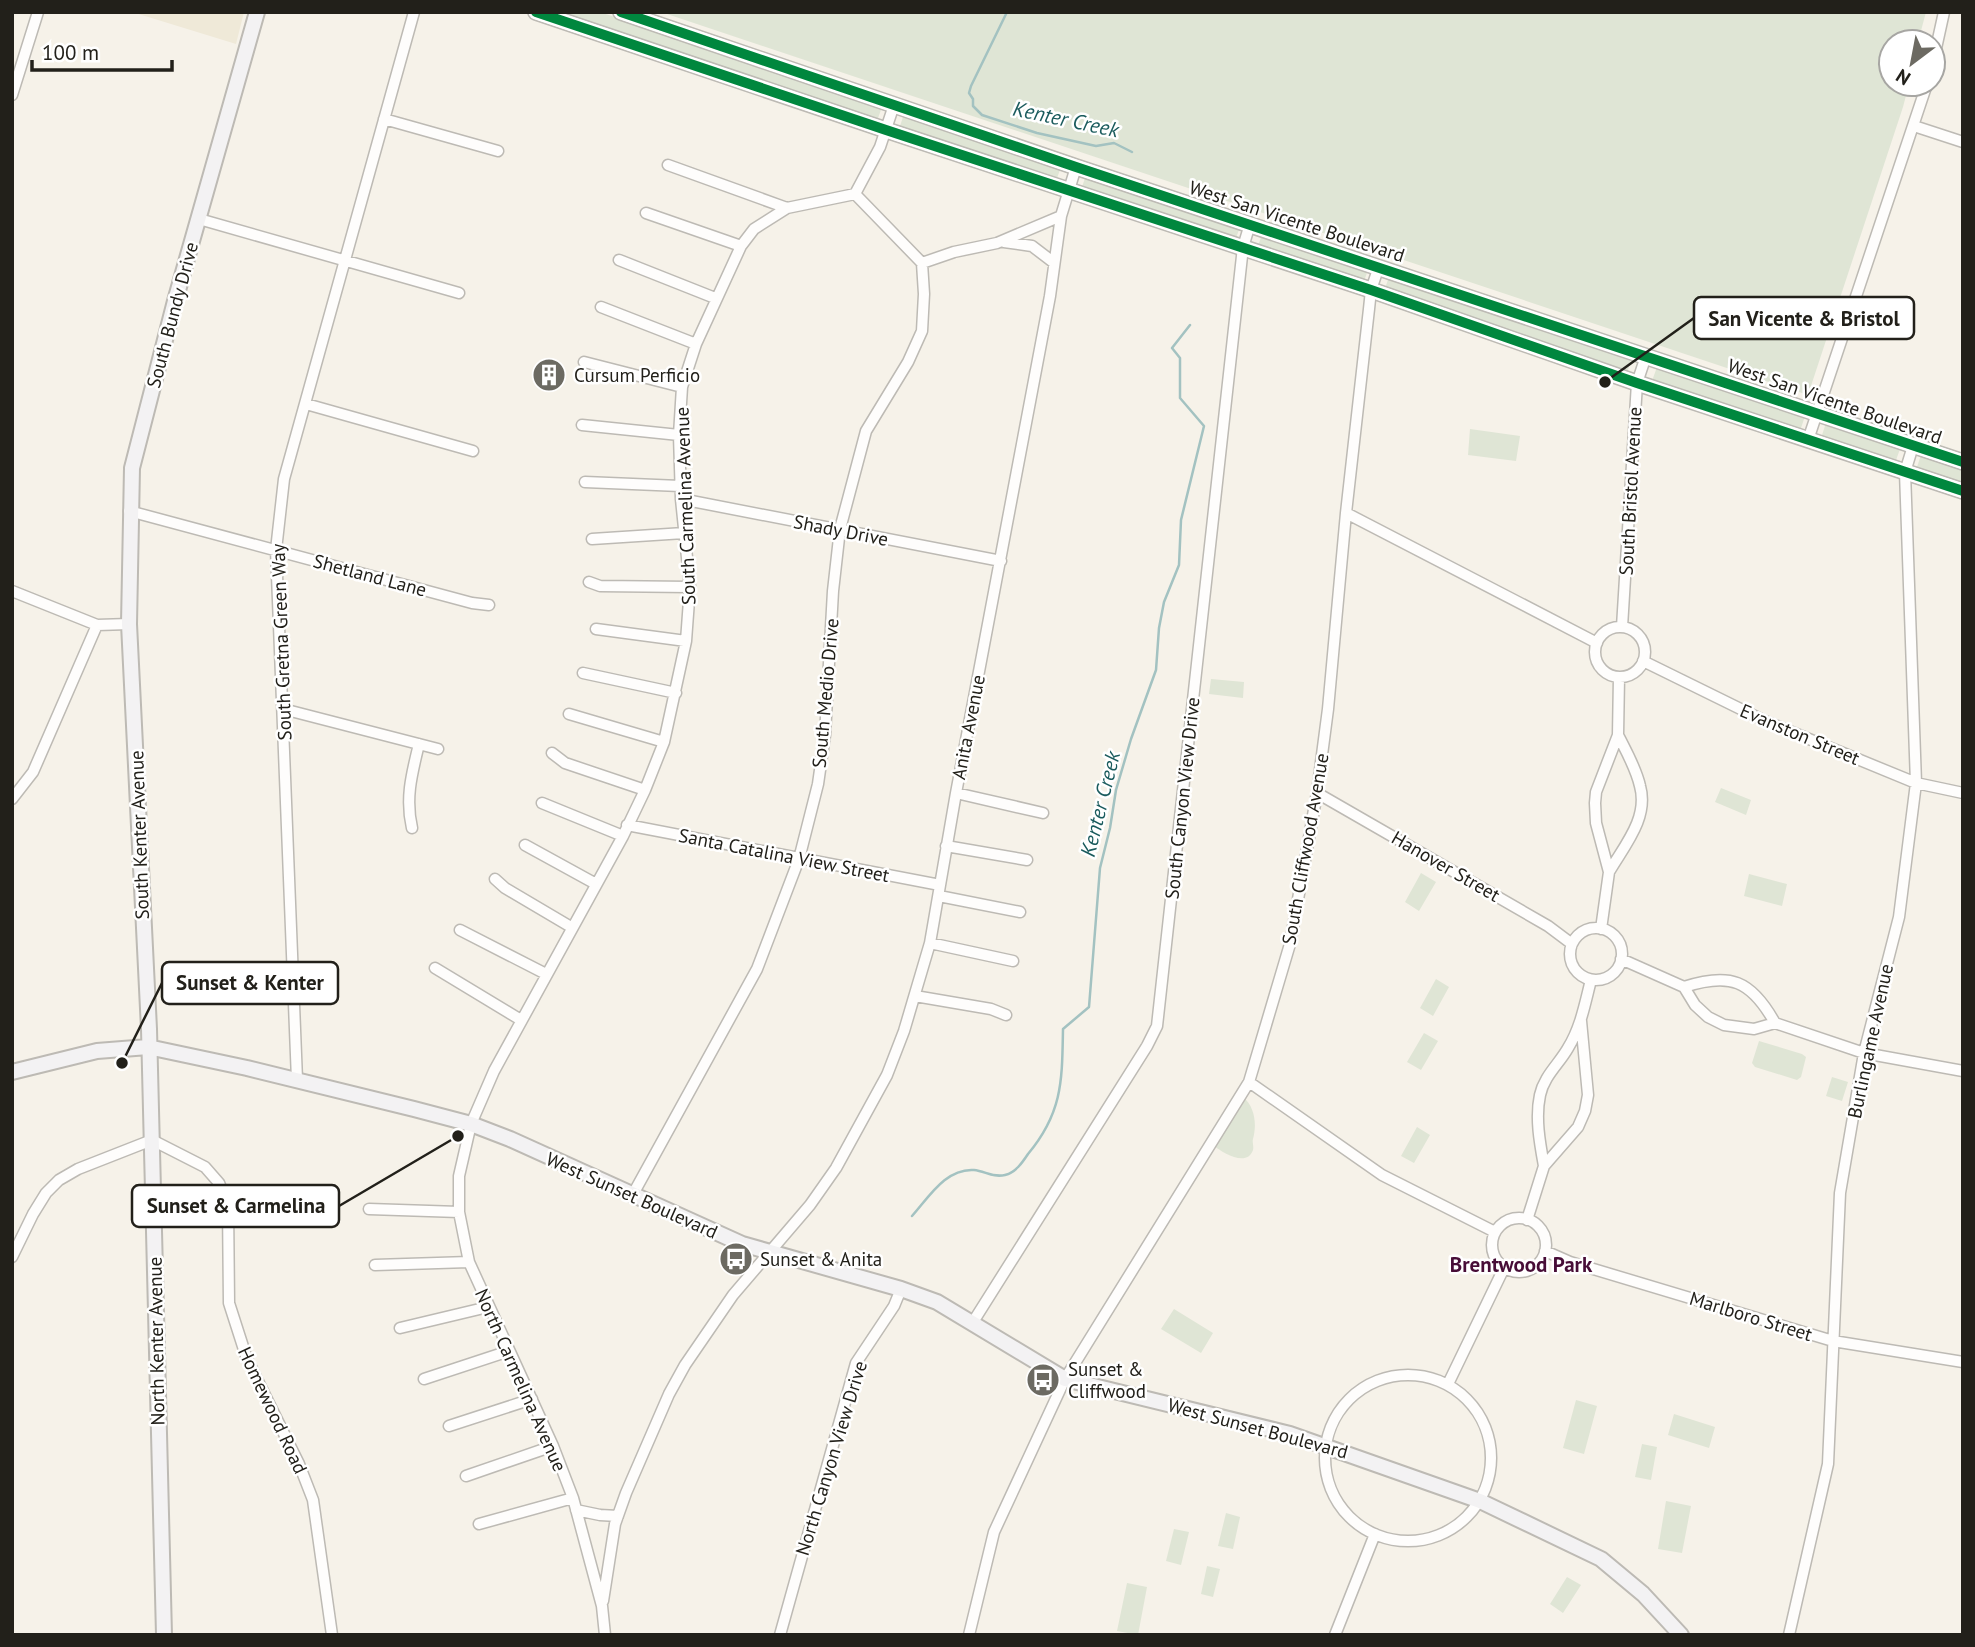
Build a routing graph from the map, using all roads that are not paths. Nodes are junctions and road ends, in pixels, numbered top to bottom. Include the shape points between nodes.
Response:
1 (38, 12) edge
2 (257, 12) edge
3 (414, 12) edge
4 (536, 12) edge
5 (621, 12) edge
6 (12, 95) edge
7 (1923, 98) edge
8 (894, 105) junction
9 (384, 119) junction
10 (1914, 126) junction
11 (886, 130) junction
12 (1963, 142) edge
13 (498, 151) dead end
14 (668, 165) dead end
15 (1076, 167) junction
16 (1069, 189) junction
17 (855, 194) junction
18 (787, 208) junction
19 (646, 213) dead end
20 (1061, 216) junction
21 (199, 219) junction
22 (1250, 224) junction
23 (996, 243) junction
24 (741, 246) junction
25 (1243, 247) junction
26 (344, 259) junction
27 (619, 260) dead end
28 (1053, 262) junction
29 (922, 263) junction
30 (1379, 266) junction
31 (1371, 290) junction
32 (459, 293) dead end
33 (715, 298) junction
34 (601, 307) dead end
35 (696, 344) junction
36 (1646, 356) junction
37 (584, 362) dead end
38 (1637, 383) junction
39 (682, 387) junction
40 (306, 404) junction
41 (1818, 413) junction
42 (582, 425) dead end
43 (678, 435) junction
44 (1808, 440) junction
45 (1913, 446) junction
46 (473, 451) dead end
47 (1963, 462) edge
48 (1905, 472) junction
49 (585, 482) dead end
50 (680, 486) junction
51 (1963, 491) edge
52 (681, 499) junction
53 (129, 511) junction
54 (1346, 513) junction
55 (840, 529) junction
56 (684, 533) junction
57 (592, 539) dead end
58 (276, 550) junction
59 (1001, 561) junction
60 (589, 582) dead end
61 (690, 587) junction
62 (12, 592) edge
63 (489, 605) dead end
64 (130, 624) junction
65 (97, 625) junction
66 (1622, 627) junction
67 (596, 629) dead end
68 (686, 641) junction
69 (1597, 643) junction
70 (1643, 661) junction
71 (583, 673) dead end
72 (1619, 677) junction
73 (676, 693) junction
74 (283, 709) junction
75 (569, 714) dead end
76 (1619, 734) junction
77 (664, 742) junction
78 (419, 744) junction
79 (438, 749) dead end
80 (552, 754) dead end
81 (1916, 783) junction
82 (645, 790) junction
83 (956, 793) junction
84 (1317, 793) junction
85 (1963, 793) edge
86 (12, 799) edge
87 (542, 803) dead end
88 (1043, 813) dead end
89 (412, 828) dead end
90 (625, 830) junction
91 (525, 845) dead end
92 (946, 846) junction
93 (799, 859) junction
94 (1027, 860) dead end
95 (1609, 872) junction
96 (495, 879) dead end
97 (596, 884) junction
98 (939, 891) junction
99 (1020, 912) dead end
100 (571, 927) junction
101 (1601, 929) junction
102 (460, 930) dead end
103 (930, 943) junction
104 (1573, 944) junction
105 (1621, 960) junction
106 (1013, 961) dead end
107 (435, 968) dead end
108 (546, 974) junction
109 (1591, 980) junction
110 (1684, 987) junction
111 (915, 996) junction
112 (1006, 1015) dead end
113 (521, 1020) junction
114 (1581, 1021) junction
115 (1775, 1023) junction
116 (148, 1047) junction
117 (1864, 1054) junction
118 (1963, 1071) edge
119 (12, 1072) edge
120 (297, 1080) junction
121 (1249, 1082) junction
122 (471, 1125) junction
123 (152, 1140) junction
124 (1544, 1166) junction
125 (632, 1196) junction
126 (369, 1209) dead end
127 (459, 1212) junction
128 (1527, 1220) junction
129 (1495, 1233) junction
130 (1545, 1251) junction
131 (770, 1252) junction
132 (12, 1257) edge
133 (468, 1262) junction
134 (375, 1265) dead end
135 (1503, 1268) junction
136 (901, 1289) junction
137 (488, 1307) junction
138 (973, 1322) junction
139 (400, 1328) dead end
140 (1833, 1341) junction
141 (509, 1351) junction
142 (1963, 1362) edge
143 (424, 1379) dead end
144 (1066, 1379) junction
145 (1448, 1384) junction
146 (532, 1399) junction
147 (449, 1426) dead end
148 (1325, 1444) junction
149 (553, 1446) junction
150 (466, 1476) dead end
151 (573, 1498) junction
152 (1480, 1501) junction
153 (576, 1510) junction
154 (618, 1516) junction
155 (479, 1524) dead end
156 (1375, 1535) junction
157 (603, 1606) junction
158 (164, 1635) edge
159 (332, 1635) edge
160 (605, 1635) edge
161 (780, 1635) edge
162 (969, 1635) edge
163 (1335, 1635) edge
164 (1681, 1635) edge
165 (1789, 1635) edge

1 - 6 street
2 - 21 main road, South Bundy Drive
3 - 9 street, South Gretna Green Way
4 - 11 main road
5 - 8 main road, West San Vicente Boulevard
7 - 10 street
8 - 11 street
8 - 15 main road, West San Vicente Boulevard
9 - 13 street
9 - 26 street, South Gretna Green Way
10 - 12 street
10 - 41 street
11 - 16 main road
11 - 17 street
14 - 18 street
15 - 16 street, Anita Avenue
15 - 22 main road, West San Vicente Boulevard
16 - 20 street, Anita Avenue
16 - 25 main road
17 - 18 street, South Carmelina Avenue
17 - 29 street
18 - 24 street, South Carmelina Avenue via 754,229
19 - 24 street
20 - 23 street
20 - 28 street, Anita Avenue
21 - 26 street
21 - 53 main road, South Bundy Drive via 135,453
22 - 25 street, South Canyon View Drive
22 - 30 main road, West San Vicente Boulevard
23 - 28 street via 1032,246
23 - 29 street
24 - 33 street, South Carmelina Avenue
25 - 31 main road
25 - 138 street, South Canyon View Drive via 1157,1026
26 - 32 street
26 - 40 street, South Gretna Green Way
27 - 33 street
28 - 59 street, Anita Avenue
29 - 55 street, South Medio Drive via 922,331 866,431
30 - 31 street, South Cliffwood Avenue
30 - 36 main road, West San Vicente Boulevard
31 - 38 main road
31 - 54 street, South Cliffwood Avenue
33 - 35 street, South Carmelina Avenue
34 - 35 street
35 - 39 street, South Carmelina Avenue
36 - 38 street, South Bristol Avenue
36 - 41 main road, West San Vicente Boulevard
37 - 39 street
38 - 44 main road
38 - 66 street, South Bristol Avenue
39 - 43 street, South Carmelina Avenue
40 - 46 street
40 - 58 street, South Gretna Green Way via 284,479
41 - 44 street
41 - 45 main road, West San Vicente Boulevard
42 - 43 street
43 - 50 street, South Carmelina Avenue
44 - 48 main road
45 - 47 main road, West San Vicente Boulevard
45 - 48 street, Burlingame Avenue
48 - 51 main road
48 - 81 street, Burlingame Avenue
49 - 50 street
50 - 52 street, South Carmelina Avenue
52 - 55 street, Shady Drive
52 - 56 street, South Carmelina Avenue
53 - 58 street, Shetland Lane
53 - 64 main road, South Bundy Drive
54 - 69 street
54 - 84 street, South Cliffwood Avenue
55 - 59 street, Shady Drive
55 - 93 street, South Medio Drive via 825,735
56 - 57 street
56 - 61 street, South Carmelina Avenue
58 - 63 street, Shetland Lane
58 - 74 street, South Gretna Green Way
59 - 83 street, Anita Avenue
60 - 61 street
61 - 68 street, South Carmelina Avenue
62 - 65 street
64 - 65 street
64 - 116 main road, South Kenter Avenue
65 - 86 street via 33,772
66 - 69 street via 1607,631
66 - 70 street via 1641,639
67 - 68 street
68 - 73 street, South Carmelina Avenue
69 - 72 street via 1599,665
70 - 72 street via 1633,673
70 - 81 street, Evanston Street via 1765,721
71 - 73 street
72 - 76 street
73 - 77 street, South Carmelina Avenue
74 - 78 street
74 - 120 street, South Gretna Green Way
75 - 77 street
76 - 95 street via 1595,803
76 - 95 street via 1643,801 1636,828
77 - 82 street, South Carmelina Avenue
78 - 79 street
78 - 89 street via 408,791
80 - 82 street via 565,763
81 - 85 street, Evanston Street
81 - 117 street, Burlingame Avenue via 1899,917
82 - 90 street, South Carmelina Avenue
83 - 88 street
83 - 92 street, Anita Avenue
84 - 104 street, Hanover Street
84 - 121 street, South Cliffwood Avenue via 1290,944
87 - 90 street, Santa Catalina View Street
90 - 93 street, Santa Catalina View Street
90 - 97 street, South Carmelina Avenue
91 - 97 street
92 - 94 street
92 - 98 street, Anita Avenue
93 - 98 street, Santa Catalina View Street
93 - 125 street, South Medio Drive via 757,969
95 - 101 street
96 - 100 street
97 - 100 street, South Carmelina Avenue
98 - 99 street, Santa Catalina View Street
98 - 103 street, Anita Avenue
100 - 108 street, South Carmelina Avenue
101 - 104 street via 1580,933
101 - 105 street via 1615,936
102 - 108 street
103 - 106 street
103 - 111 street, Anita Avenue
104 - 109 street via 1571,963
105 - 109 street via 1610,976
105 - 110 street
107 - 113 street
108 - 113 street, South Carmelina Avenue
109 - 114 street
110 - 115 street via 1695,1004 1724,1025 1754,1029
110 - 115 street via 1706,980 1739,983 1764,1003
111 - 112 street
111 - 131 street, Anita Avenue via 887,1075 847,1149 810,1205
113 - 122 street, South Carmelina Avenue
114 - 124 street via 1540,1094
114 - 124 street via 1588,1095 1585,1111 1578,1128
115 - 117 street
116 - 119 main road, West Sunset Boulevard via 97,1051
116 - 120 main road, West Sunset Boulevard
116 - 123 main road, North Kenter Avenue
117 - 118 street
117 - 140 street, Burlingame Avenue via 1840,1195
120 - 122 main road, West Sunset Boulevard
121 - 129 street via 1382,1175
121 - 144 street, South Cliffwood Avenue
122 - 125 main road, West Sunset Boulevard
122 - 127 street, North Carmelina Avenue via 459,1175
123 - 132 street via 78,1168 59,1180 46,1192
123 - 158 main road, North Kenter Avenue
123 - 159 street, Homewood Road via 205,1167 219,1183 228,1205 229,1303 247,1359 313,1500
124 - 128 street
125 - 131 main road, West Sunset Boulevard
126 - 127 street
127 - 133 street, North Carmelina Avenue
128 - 129 street via 1505,1222
128 - 130 street via 1544,1235
129 - 135 street via 1492,1248
130 - 135 street via 1538,1264 1525,1272
130 - 140 street, Marlboro Street
131 - 136 main road, West Sunset Boulevard
131 - 154 street, Anita Avenue via 733,1295 685,1365 659,1414
133 - 134 street
133 - 137 street, North Carmelina Avenue
135 - 145 street
136 - 138 main road, West Sunset Boulevard
136 - 161 street, North Canyon View Drive via 856,1363
137 - 139 street
137 - 141 street, North Carmelina Avenue
138 - 144 main road, West Sunset Boulevard
140 - 142 street, Marlboro Street
140 - 165 street, Burlingame Avenue via 1828,1464
141 - 143 street
141 - 146 street, North Carmelina Avenue
144 - 148 main road, West Sunset Boulevard
144 - 162 street, South Cliffwood Avenue via 994,1532
145 - 148 street via 1420,1375 1395,1374 1368,1382 1339,1413
145 - 152 street via 1469,1402 1488,1442 1488,1483
146 - 147 street
146 - 149 street, North Carmelina Avenue
148 - 152 main road, West Sunset Boulevard
148 - 156 street via 1333,1494 1349,1515
149 - 150 street
149 - 151 street, North Carmelina Avenue
151 - 153 street, North Carmelina Avenue
151 - 155 street
152 - 156 street via 1460,1524 1434,1539
152 - 164 main road, West Sunset Boulevard via 1601,1559 1643,1594
153 - 154 street
153 - 157 street, North Carmelina Avenue
154 - 157 street, Anita Avenue
156 - 163 street
157 - 160 street, North Carmelina Avenue

